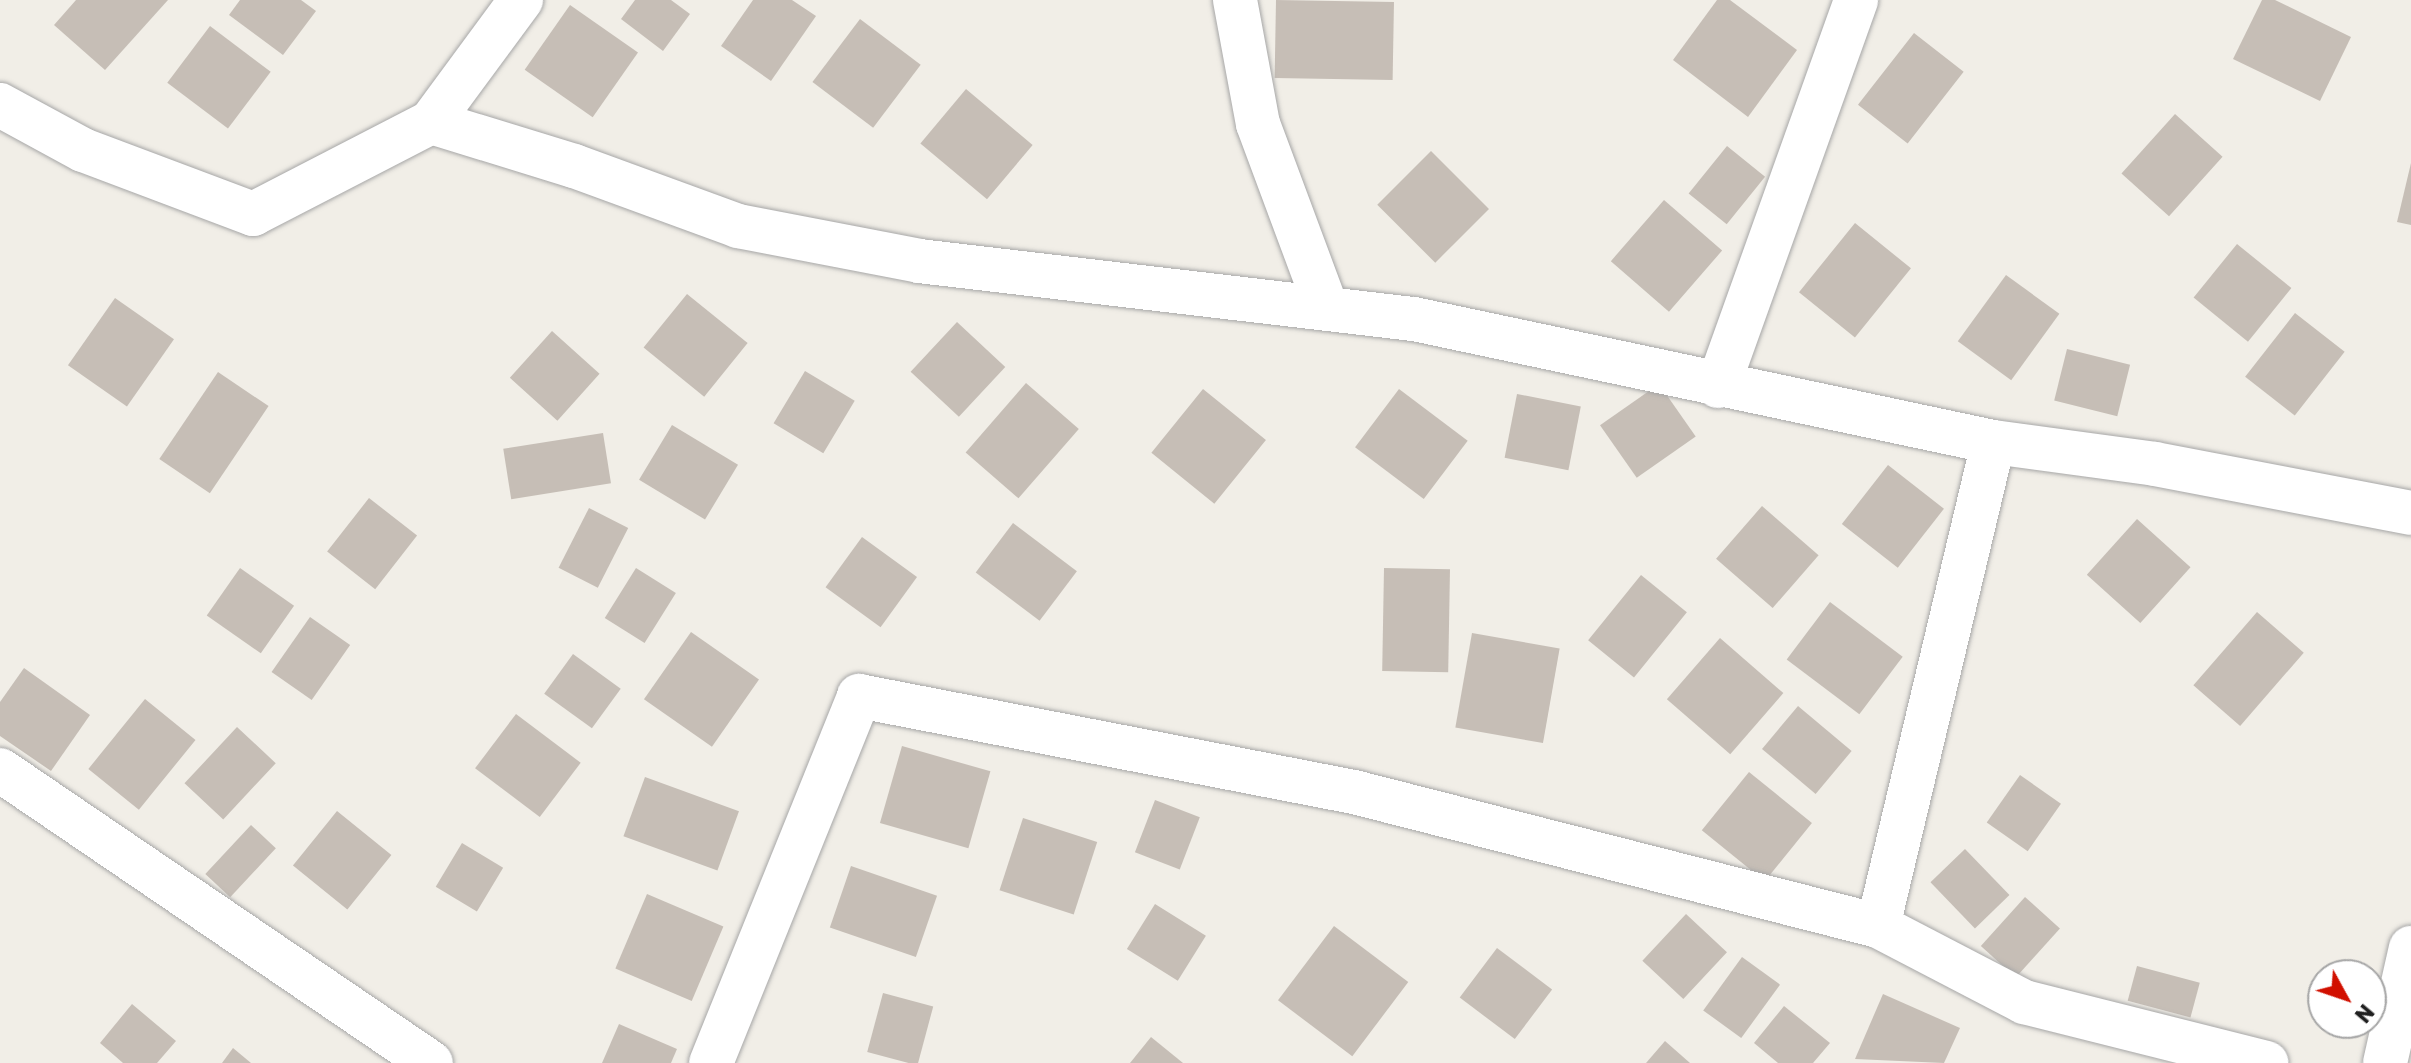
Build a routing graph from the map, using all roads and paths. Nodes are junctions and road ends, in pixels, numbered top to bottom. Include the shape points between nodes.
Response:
1 (521, 0) edge
2 (1235, 0) edge
3 (1856, 0) edge
4 (0, 105) edge
5 (431, 122) junction
6 (1326, 307) junction
7 (1718, 386) junction
8 (1993, 442) junction
9 (2411, 513) edge
10 (0, 770) edge
11 (1878, 926) junction
12 (2411, 948) edge
13 (431, 1063) edge
14 (711, 1063) edge
15 (2266, 1063) edge
16 (2385, 1063) edge

1 - 5 street
2 - 6 street via 1258,124
3 - 7 street
4 - 5 street via 83,150 253,214
5 - 6 street via 574,166 738,226 919,261
6 - 7 street via 1414,319
7 - 8 street
8 - 9 street via 2155,464
8 - 11 street
10 - 13 street
11 - 14 street via 1354,792 859,696
11 - 15 street via 2024,1002
12 - 16 street

